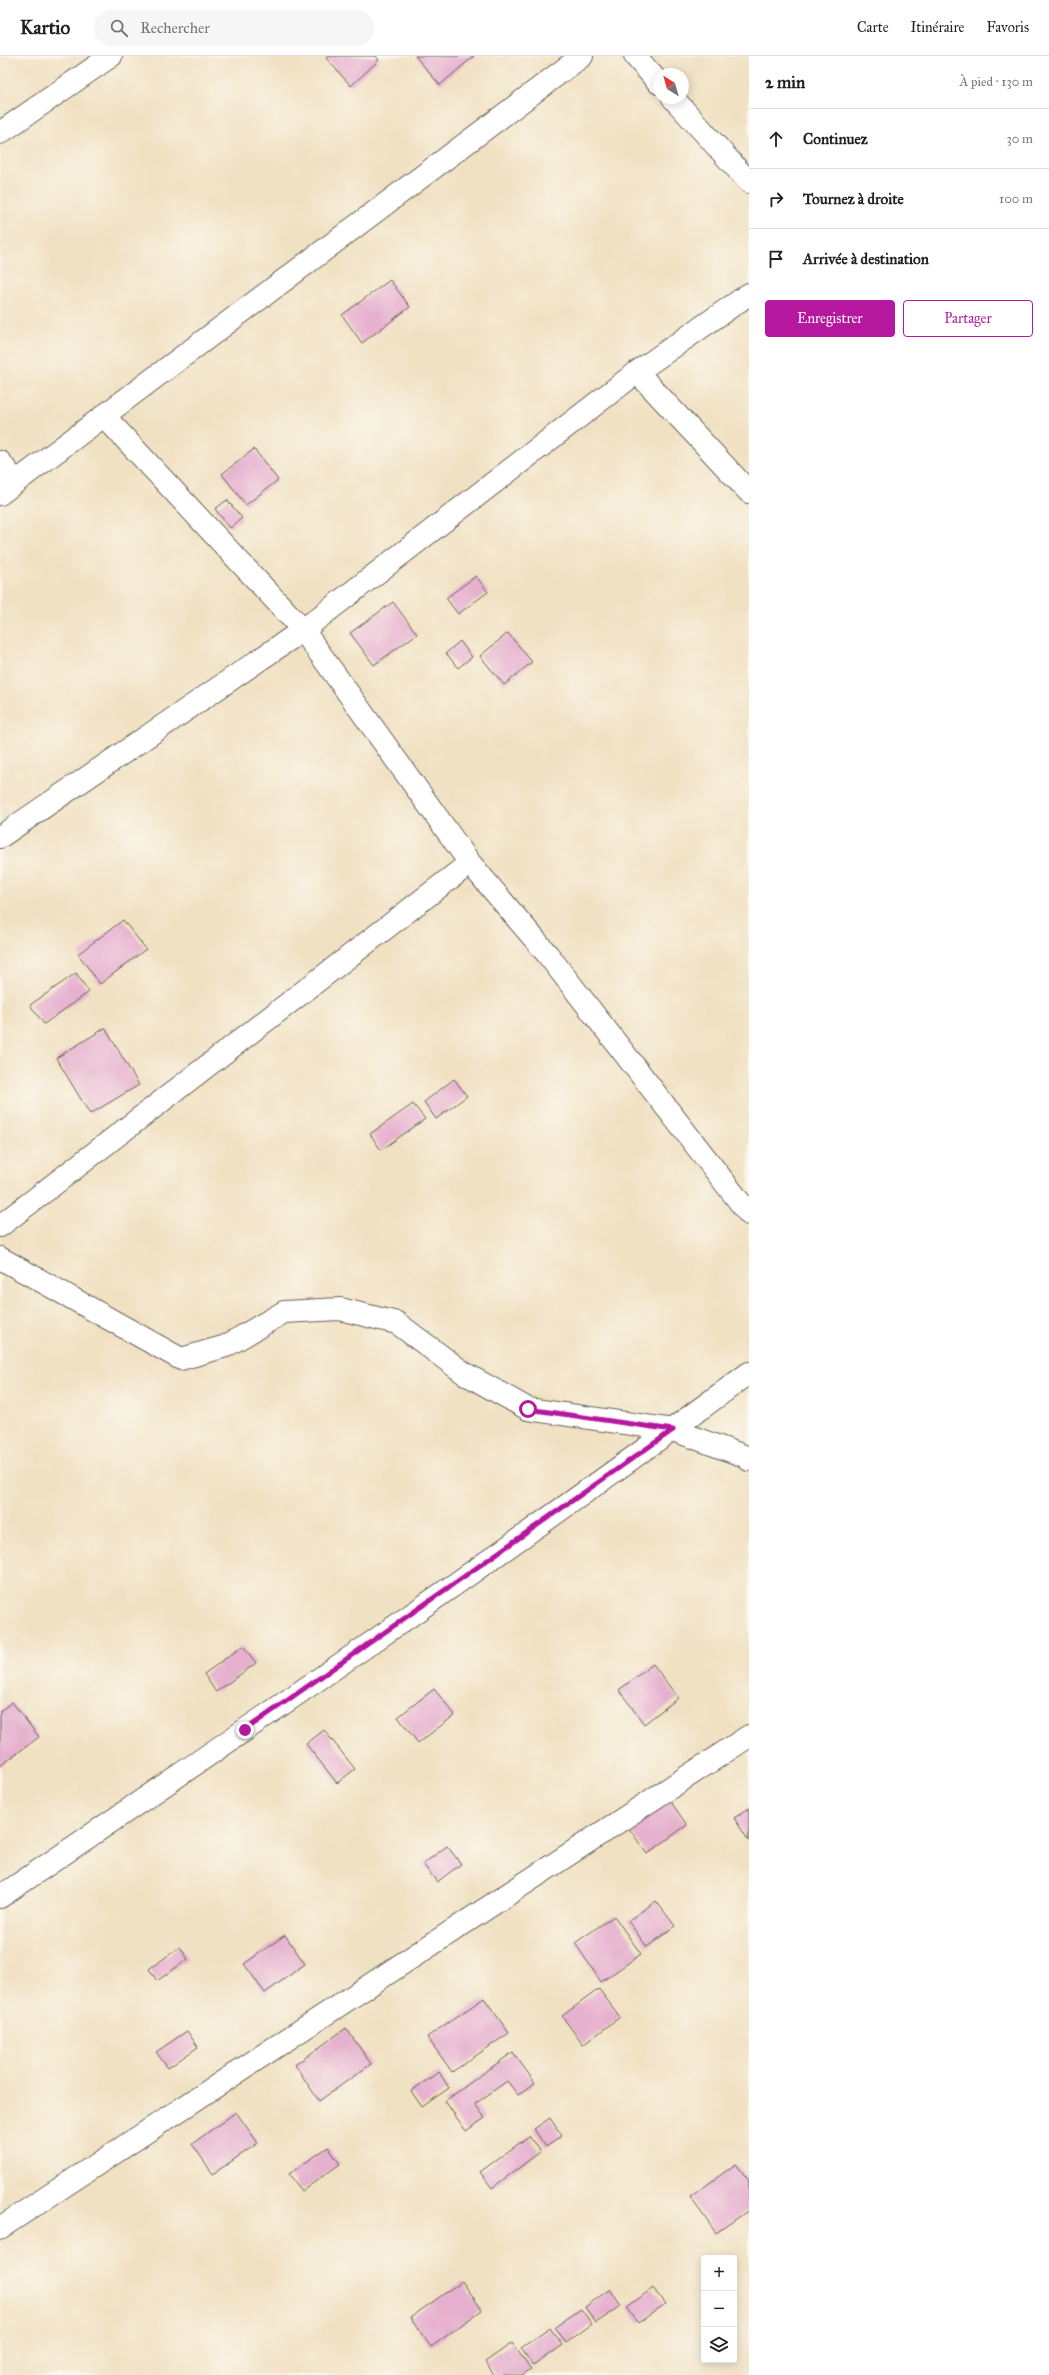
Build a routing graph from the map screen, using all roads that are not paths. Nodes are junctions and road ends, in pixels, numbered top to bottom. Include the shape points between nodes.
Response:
1 (111, 56) edge
2 (582, 56) edge
3 (634, 56) edge
4 (653, 77) edge
5 (678, 104) edge
6 (0, 133) edge
7 (749, 182) edge
8 (749, 294) edge
9 (637, 372) junction
10 (104, 416) junction
11 (0, 462) edge
12 (8, 488) edge
13 (749, 492) edge
14 (303, 630) junction
15 (0, 837) edge
16 (470, 862) junction
17 (749, 1214) edge
18 (0, 1226) edge
19 (0, 1258) edge
20 (749, 1374) edge
21 (673, 1430) junction
22 (749, 1460) edge
23 (749, 1736) edge
24 (0, 1897) edge
25 (0, 2228) edge

1 - 6 street
2 - 10 street
3 - 4 street
5 - 7 street
8 - 9 street
9 - 13 street
9 - 14 street
10 - 12 street
10 - 14 street
11 - 12 street
14 - 15 street
14 - 16 street
16 - 17 street via 548,955
16 - 18 street
19 - 21 street via 181,1359 226,1346 284,1312 340,1309 397,1323 464,1373 528,1409
20 - 21 street
21 - 22 street via 747,1457
21 - 24 street via 252,1726
23 - 25 street

